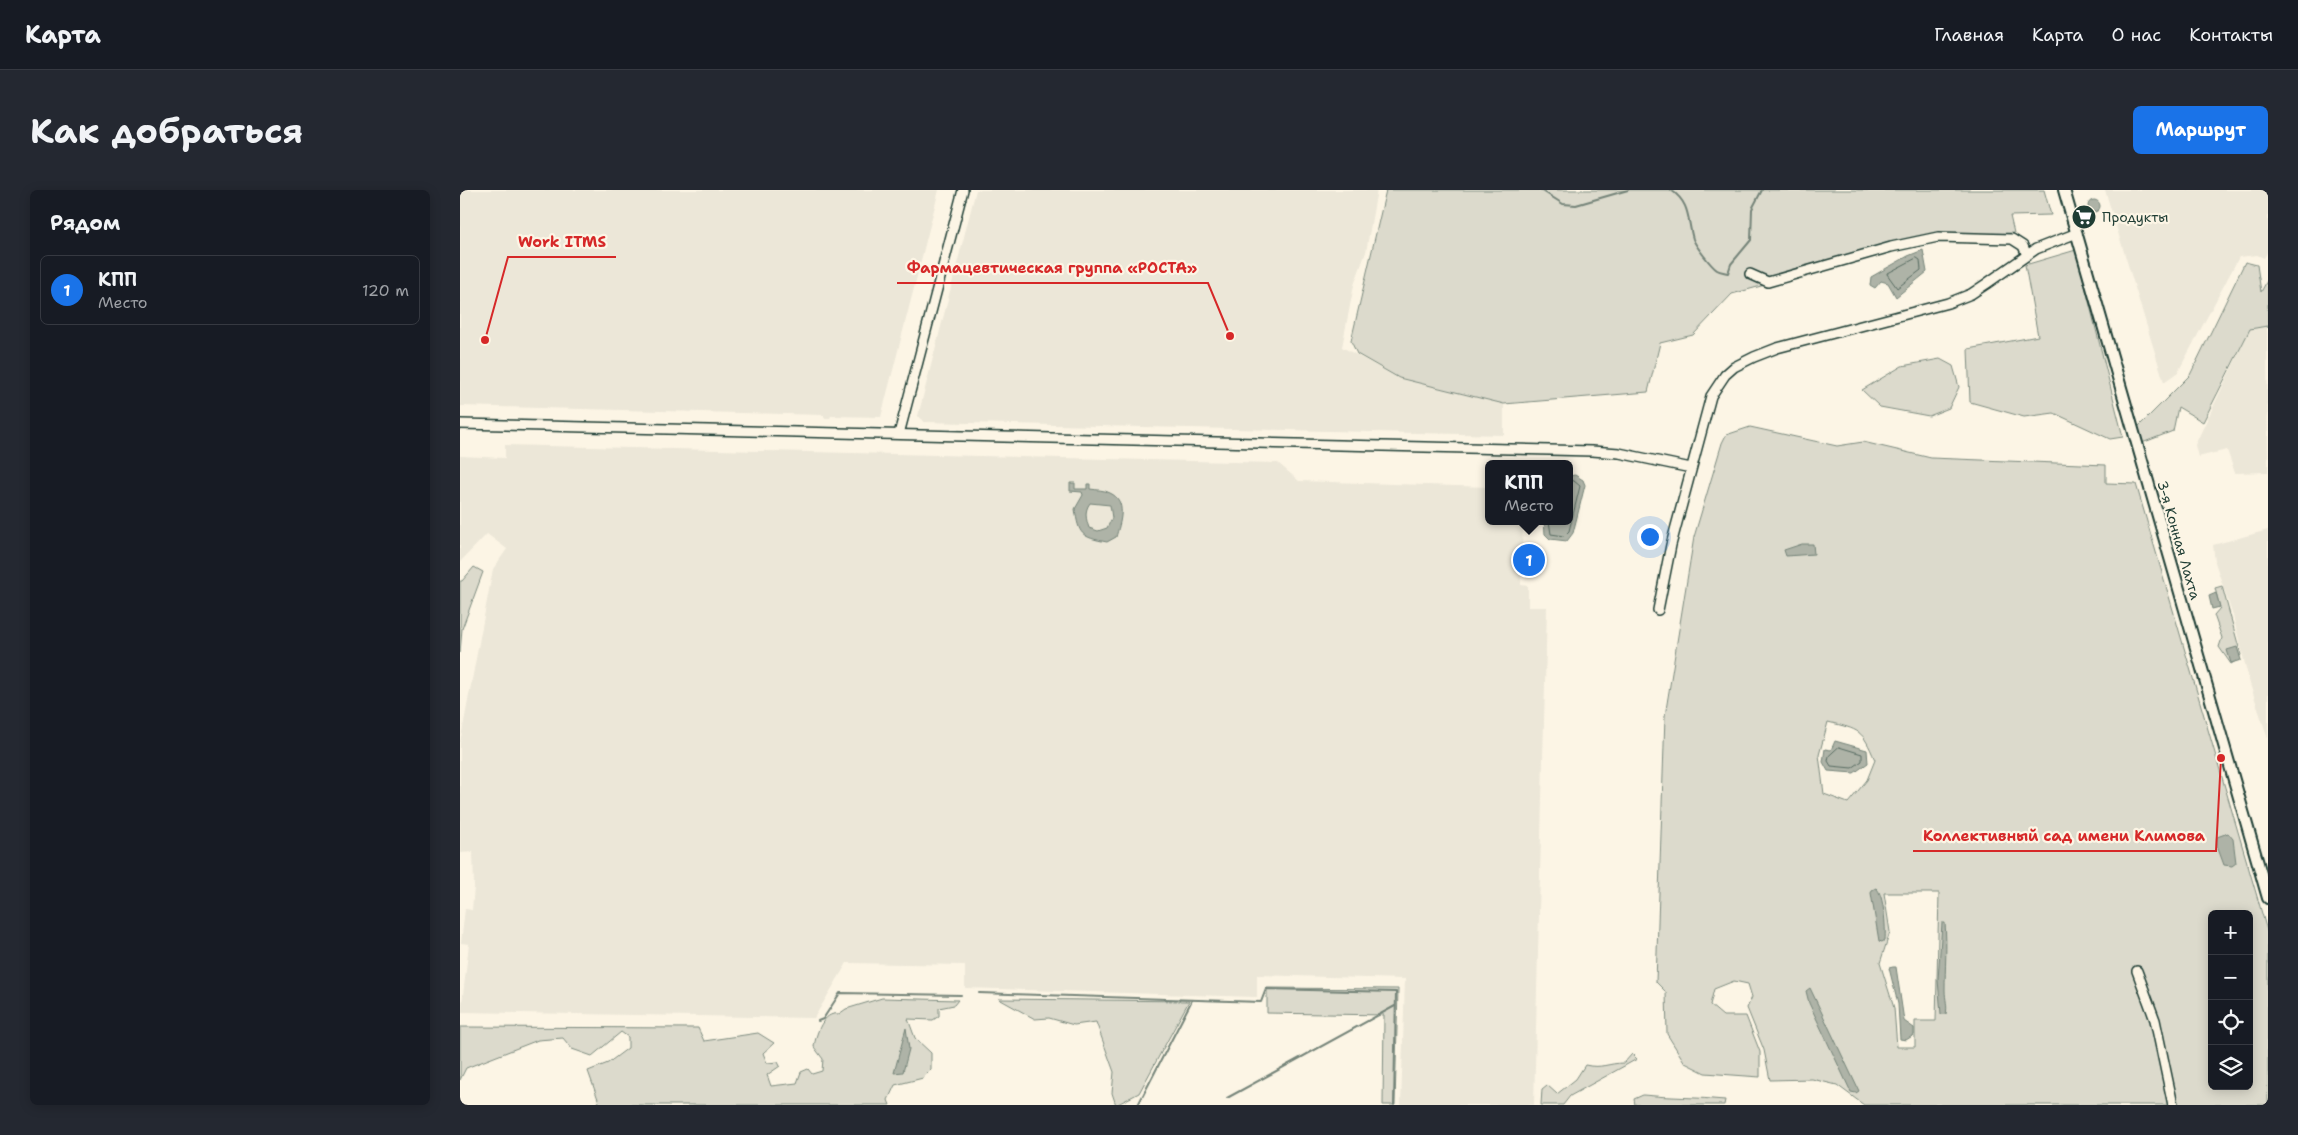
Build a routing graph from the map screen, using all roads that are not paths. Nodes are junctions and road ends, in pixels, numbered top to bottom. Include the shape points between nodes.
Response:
1 (963, 190) edge
2 (2064, 190) edge
3 (2077, 233) junction
4 (2027, 255) junction
5 (1750, 274) dead end
6 (460, 424) edge
7 (899, 434) junction
8 (1691, 468) junction
9 (1658, 610) dead end
10 (2268, 898) edge
11 (2137, 971) dead end
12 (2173, 1105) edge

1 - 7 street
2 - 3 main road, 3-я Конная Лахта
3 - 4 street
3 - 10 main road, 3-я Конная Лахта
4 - 5 street via 2023,246 2012,239 1938,237 1768,282
4 - 8 street via 1978,289 1948,303 1777,348 1734,367 1718,383 1711,396
6 - 7 street
7 - 8 street via 1592,451 1619,453
8 - 9 street
11 - 12 street via 2155,1020

